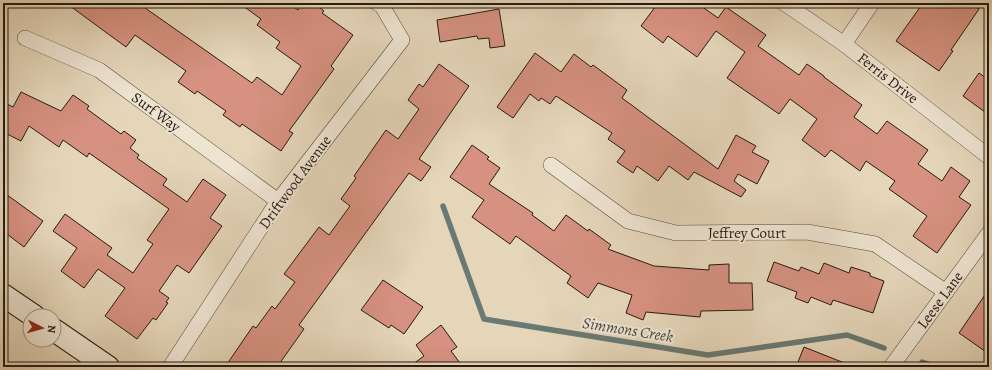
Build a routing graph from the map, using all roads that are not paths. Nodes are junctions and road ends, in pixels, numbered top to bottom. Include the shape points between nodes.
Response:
1 (377, 3) edge
2 (784, 3) edge
3 (872, 3) edge
4 (25, 38) dead end
5 (844, 44) junction
6 (989, 157) edge
7 (551, 165) dead end
8 (278, 201) junction
9 (987, 242) edge
10 (946, 292) junction
11 (3, 295) edge
12 (22, 308) edge
13 (62, 335) edge
14 (108, 367) edge
15 (170, 367) edge
16 (891, 367) edge

1 - 8 street, Driftwood Avenue via 382,6 402,40
2 - 5 street, Ferris Drive
3 - 5 street
4 - 8 street, Surf Way via 99,70
5 - 6 street, Ferris Drive
7 - 10 street, Jeffrey Court via 628,221 676,233 806,232 875,244
8 - 15 street, Driftwood Avenue
9 - 10 street, Leese Lane
10 - 16 street, Leese Lane
11 - 12 street
13 - 14 street

